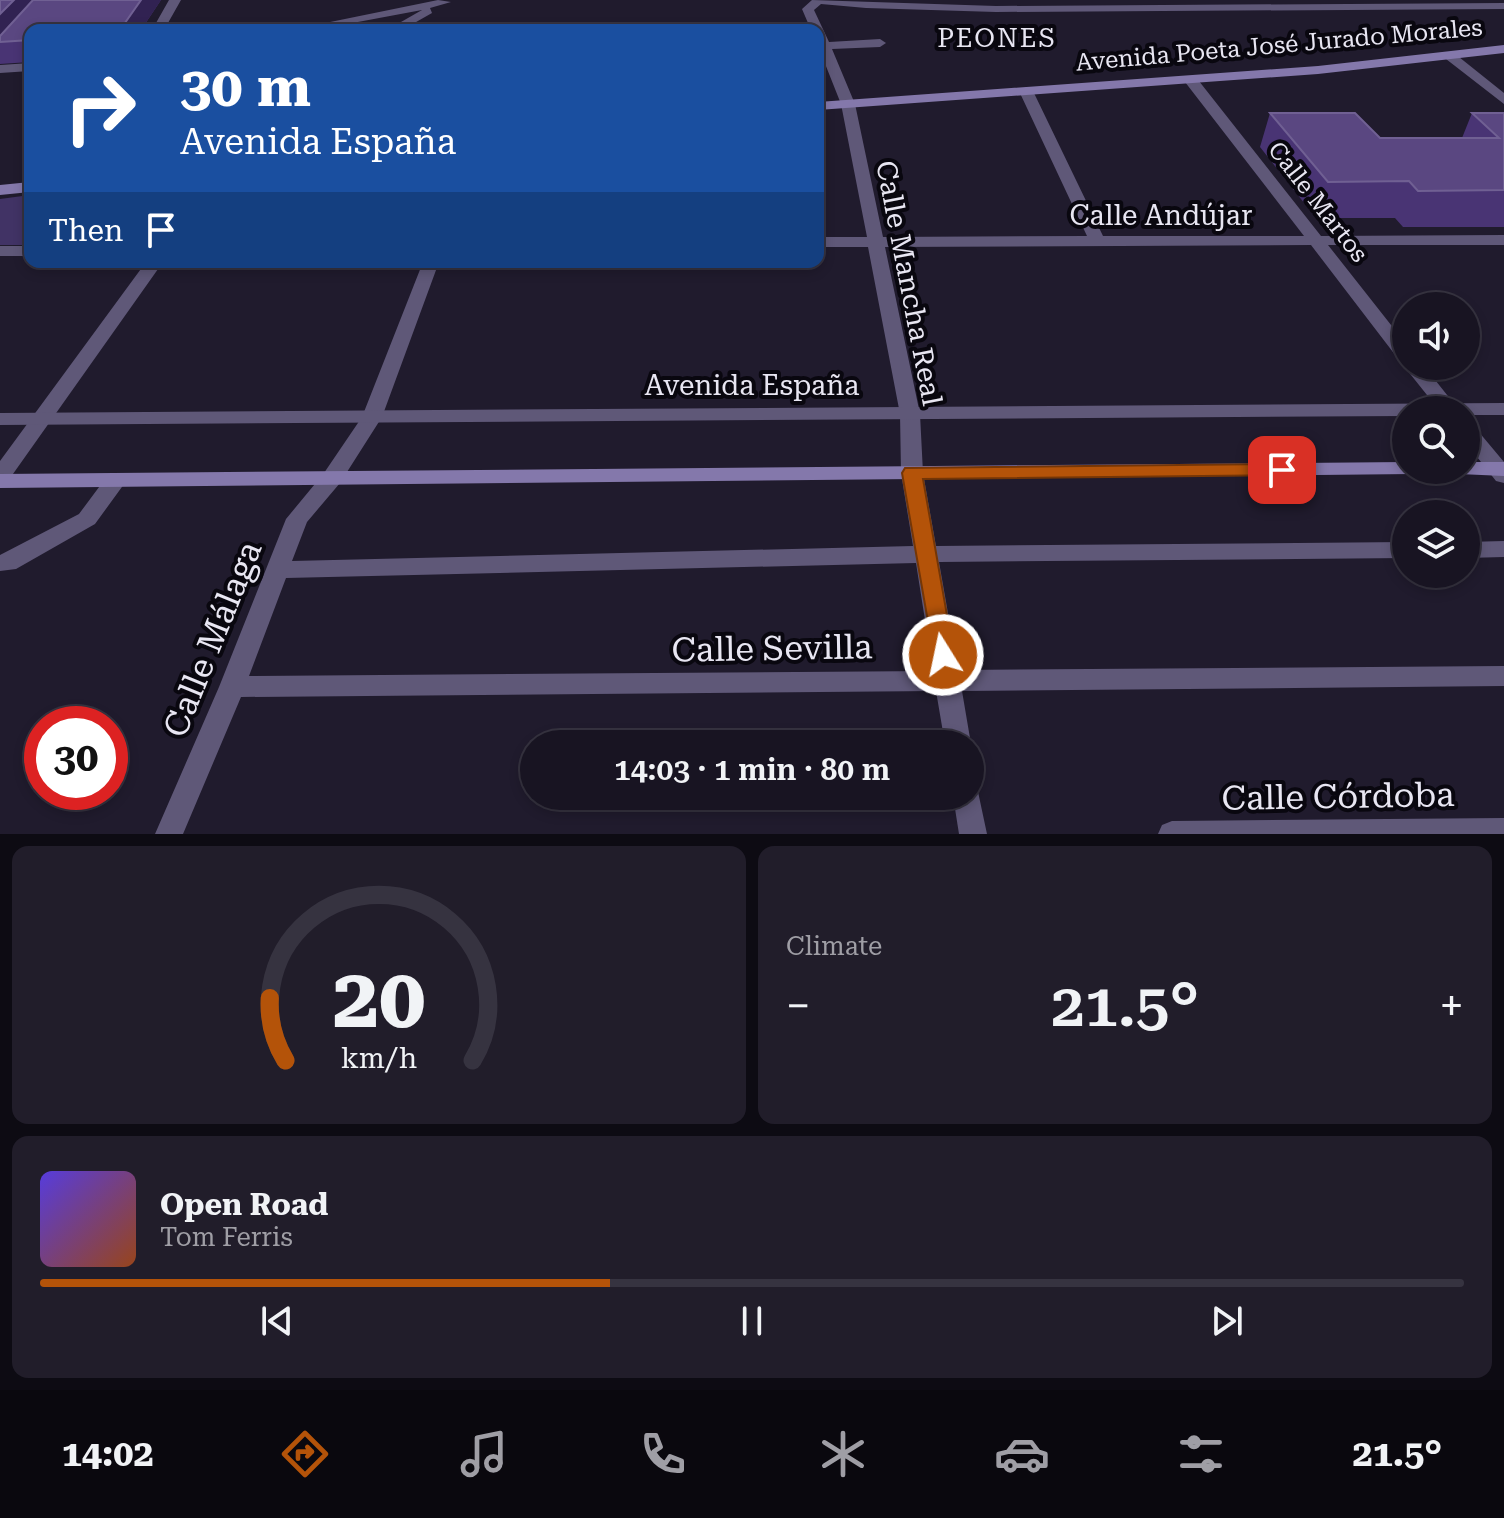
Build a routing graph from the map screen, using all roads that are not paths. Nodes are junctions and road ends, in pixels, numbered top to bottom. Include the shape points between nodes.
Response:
1 (175, 0) edge
2 (819, 0) edge
3 (449, 1) edge
4 (1253, 4) edge
5 (1504, 6) edge
6 (161, 24) edge
7 (328, 24) edge
8 (405, 24) edge
9 (815, 24) edge
10 (880, 43) dead end
11 (824, 46) joint
12 (1504, 49) edge
13 (1450, 56) junction
14 (24, 67) edge
15 (0, 69) edge
16 (1190, 79) junction
17 (1026, 91) junction
18 (1504, 100) edge
19 (848, 104) junction
20 (824, 106) edge
21 (24, 188) edge
22 (0, 190) edge
23 (1314, 240) junction
24 (1504, 240) edge
25 (1097, 241) junction
26 (824, 242) edge
27 (876, 242) junction
28 (0, 251) edge
29 (24, 251) edge
30 (151, 268) edge
31 (429, 268) edge
32 (1392, 338) edge
33 (1425, 380) edge
34 (1438, 396) edge
35 (1480, 409) edge
36 (1504, 409) edge
37 (1392, 410) edge
38 (910, 414) junction
39 (372, 417) junction
40 (43, 418) junction
41 (0, 419) edge
42 (1480, 446) edge
43 (1392, 469) edge
44 (1480, 470) edge
45 (1502, 471) edge
46 (912, 473) junction
47 (332, 478) junction
48 (0, 479) edge
49 (116, 480) junction
50 (1504, 549) edge
51 (1392, 550) edge
52 (1480, 550) edge
53 (926, 554) junction
54 (0, 563) edge
55 (277, 570) junction
56 (1504, 676) edge
57 (947, 681) junction
58 (232, 687) junction
59 (956, 730) edge
60 (969, 810) edge
61 (1504, 831) edge
62 (169, 834) edge
63 (973, 834) edge
64 (1172, 834) edge

1 - 6 street
2 - 4 street via 996,9
2 - 9 street via 808,9
3 - 7 street
3 - 8 street
4 - 5 street
10 - 11 street
11 - 19 street, Calle Mancha Real
12 - 13 main road, Avenida Poeta José Jurado Morales
13 - 16 main road, Avenida Poeta José Jurado Morales
13 - 18 street
14 - 15 street
16 - 17 main road, Avenida Poeta José Jurado Morales
16 - 23 street, Calle Martos
17 - 19 main road, Avenida Poeta José Jurado Morales
17 - 25 street
19 - 20 main road, Avenida Poeta José Jurado Morales
19 - 27 street, Calle Mancha Real
21 - 22 main road
23 - 24 street, Calle Andújar
23 - 25 street, Calle Andújar
23 - 32 street, Calle Martos
25 - 27 street, Calle Andújar
26 - 27 street, Calle Andújar
27 - 38 street, Calle Mancha Real
28 - 29 street
30 - 40 street
31 - 39 street, Calle Málaga
33 - 34 street
35 - 36 street, Avenida España
37 - 38 street, Avenida España
38 - 39 street, Avenida España
38 - 46 street, Calle Mancha Real
39 - 40 street, Avenida España
39 - 47 street, Calle Málaga
40 - 41 street, Avenida España
40 - 48 street
42 - 45 street
43 - 46 main road
44 - 45 main road
46 - 47 main road
46 - 53 street, Calle Mancha Real
47 - 49 main road
47 - 55 street, Calle Málaga via 297,519
48 - 49 main road
49 - 54 street via 87,519
50 - 52 street
51 - 53 street
53 - 55 street
53 - 57 street, Calle Mancha Real
55 - 58 street, Calle Málaga
56 - 57 street, Calle Sevilla
57 - 58 street, Calle Sevilla
57 - 59 street, Calle Mancha Real
58 - 62 street, Calle Málaga
60 - 63 street
61 - 64 street, Calle Córdoba

